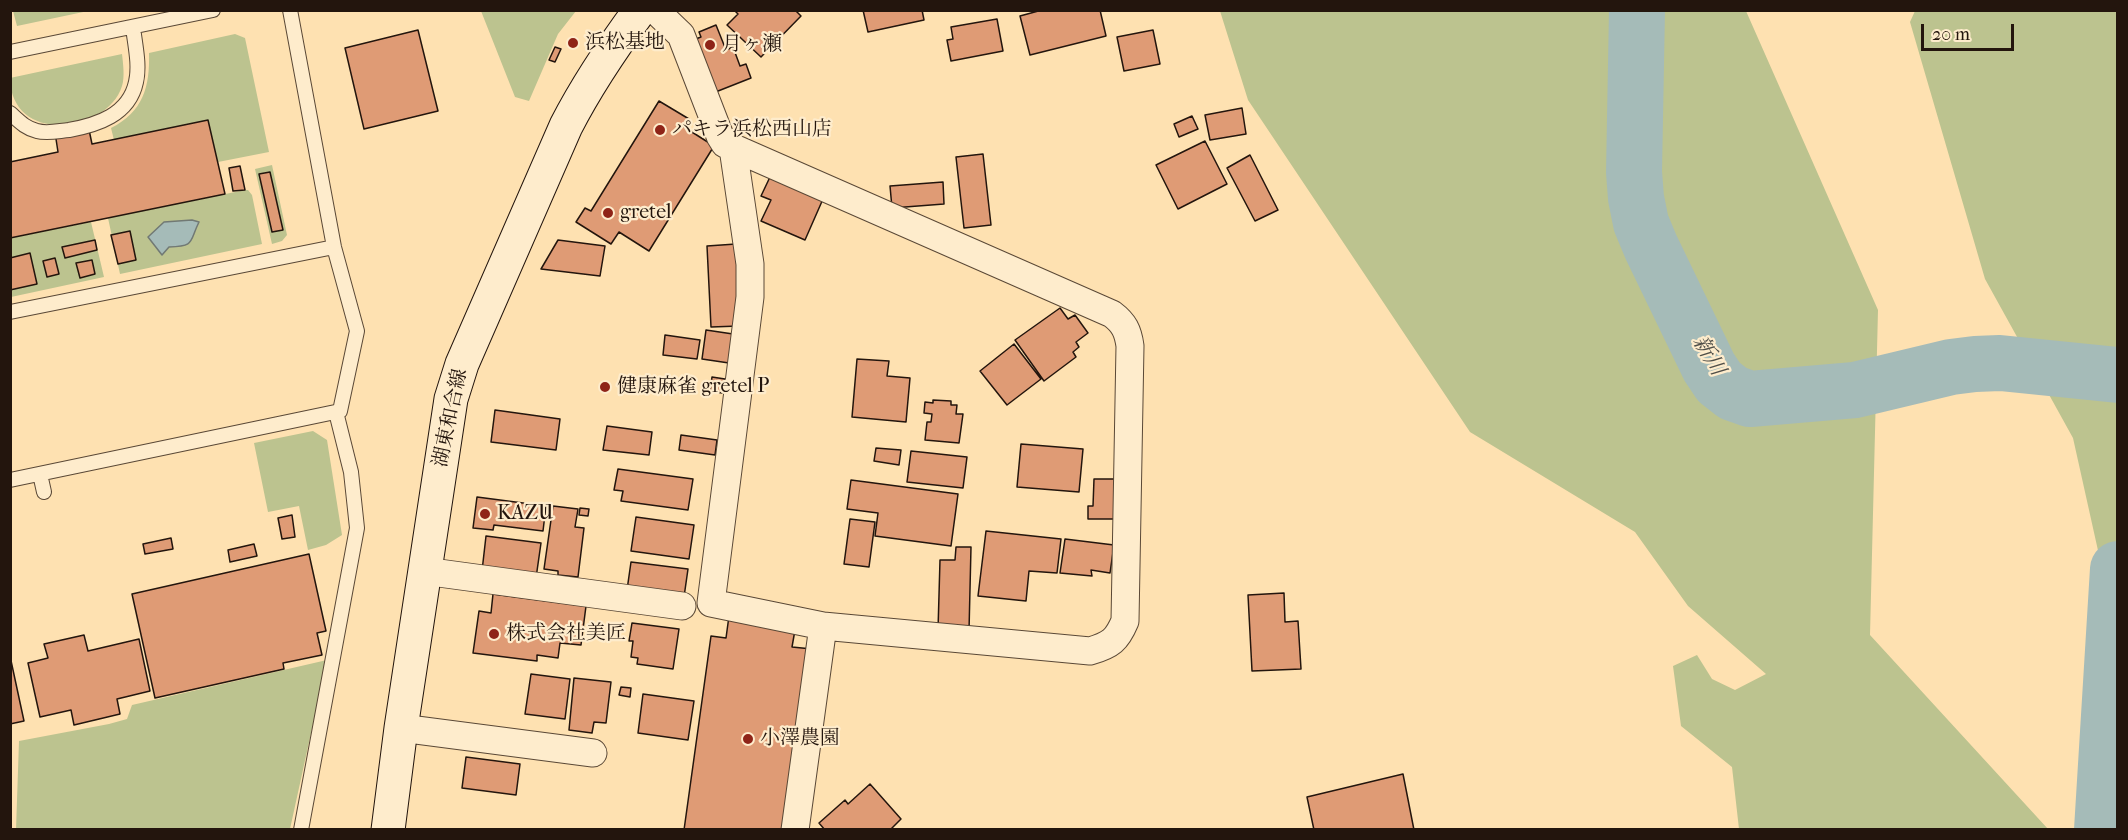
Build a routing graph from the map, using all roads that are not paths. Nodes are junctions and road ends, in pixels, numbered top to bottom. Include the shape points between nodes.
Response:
1 (213, 10) edge
2 (290, 10) edge
3 (640, 10) edge
4 (655, 10) edge
5 (133, 27) junction
6 (10, 52) edge
7 (10, 113) edge
8 (733, 148) junction
9 (334, 247) junction
10 (10, 312) edge
11 (336, 412) junction
12 (40, 474) junction
13 (10, 480) edge
14 (44, 492) dead end
15 (424, 571) junction
16 (682, 606) dead end
17 (823, 626) junction
18 (401, 728) junction
19 (593, 753) dead end
20 (301, 830) edge
21 (388, 830) edge
22 (795, 830) edge

1 - 5 lane
2 - 9 lane
3 - 15 main road, 湖東和合線 via 586,88 566,126 459,371 445,427
4 - 8 street via 681,35 720,136
5 - 6 lane
5 - 7 lane via 136,83 128,101 109,118 94,125 38,132
8 - 17 street via 750,264 750,297 711,603
8 - 17 street via 1112,314 1122,322 1131,346 1125,621 1119,635 1106,646 1090,651
9 - 10 lane
9 - 11 lane via 357,331 340,411
11 - 12 lane
11 - 20 lane via 351,472 357,528
12 - 13 lane
12 - 14 lane
15 - 16 street
15 - 18 main road, 湖東和合線
17 - 22 street
18 - 19 street
18 - 21 main road, 湖東和合線

